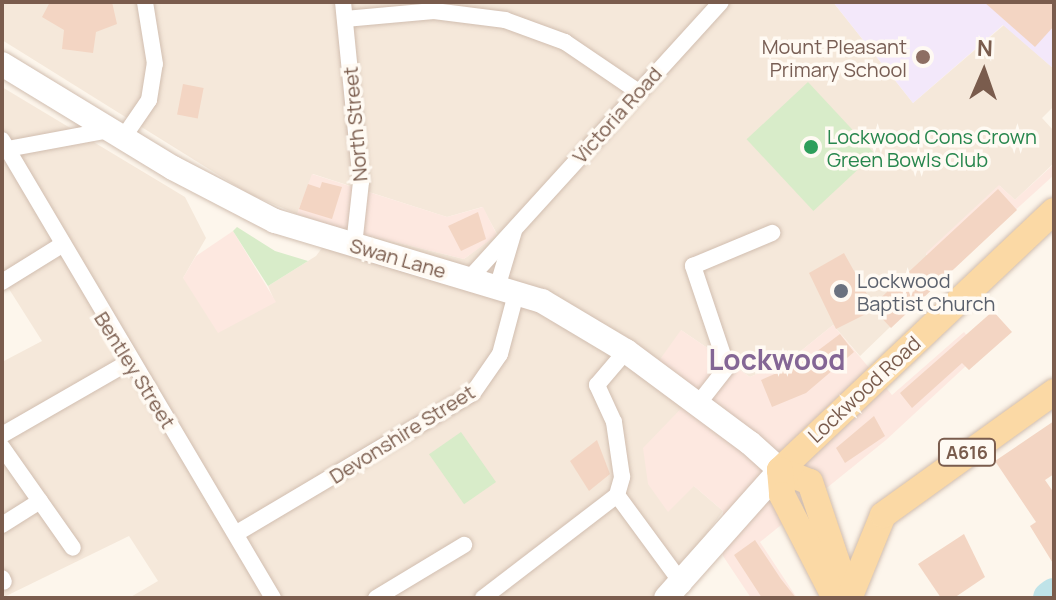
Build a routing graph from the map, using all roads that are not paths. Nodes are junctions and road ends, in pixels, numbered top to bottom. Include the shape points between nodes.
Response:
1 (145, 2) edge
2 (721, 2) edge
3 (344, 10) edge
4 (2, 64) edge
5 (637, 91) junction
6 (116, 134) junction
7 (4, 146) edge
8 (1054, 211) edge
9 (515, 229) junction
10 (772, 233) dead end
11 (354, 245) junction
12 (60, 246) junction
13 (469, 279) junction
14 (2, 282) edge
15 (507, 291) junction
16 (626, 351) junction
17 (129, 362) junction
18 (1054, 392) edge
19 (698, 404) junction
20 (2, 435) edge
21 (2, 447) edge
22 (780, 470) junction
23 (617, 495) junction
24 (40, 501) junction
25 (2, 525) edge
26 (237, 533) junction
27 (464, 545) dead end
28 (73, 548) dead end
29 (674, 591) edge
30 (267, 596) edge
31 (845, 597) edge
32 (376, 598) edge
33 (483, 598) edge

1 - 6 street via 155,64 149,100
2 - 5 street, Victoria Road
3 - 5 street via 434,11 505,20 565,42
3 - 11 street, North Street via 361,182
4 - 6 street, Swan Lane
5 - 9 street, Victoria Road
6 - 7 street
6 - 11 street, Swan Lane via 275,221
7 - 12 street, Bentley Street
8 - 22 main road, Lockwood Road
9 - 13 street, Victoria Road
9 - 15 street, Victoria Road
10 - 19 street via 693,266 727,367
11 - 13 street, Swan Lane
12 - 14 street
12 - 17 street, Bentley Street
13 - 15 street, Swan Lane
15 - 16 street, Swan Lane via 542,301
15 - 26 street, Devonshire Street via 500,354 473,393
16 - 19 street, Swan Lane
16 - 23 street via 597,385 614,422 622,477
17 - 20 street
17 - 26 street, Bentley Street
18 - 31 main road, A616 via 883,515
19 - 22 street, Swan Lane
21 - 24 street
22 - 29 street
22 - 31 main road, A616 via 782,495
23 - 29 street
23 - 33 street
24 - 25 street
24 - 28 street
26 - 30 street, Bentley Street
27 - 32 street

